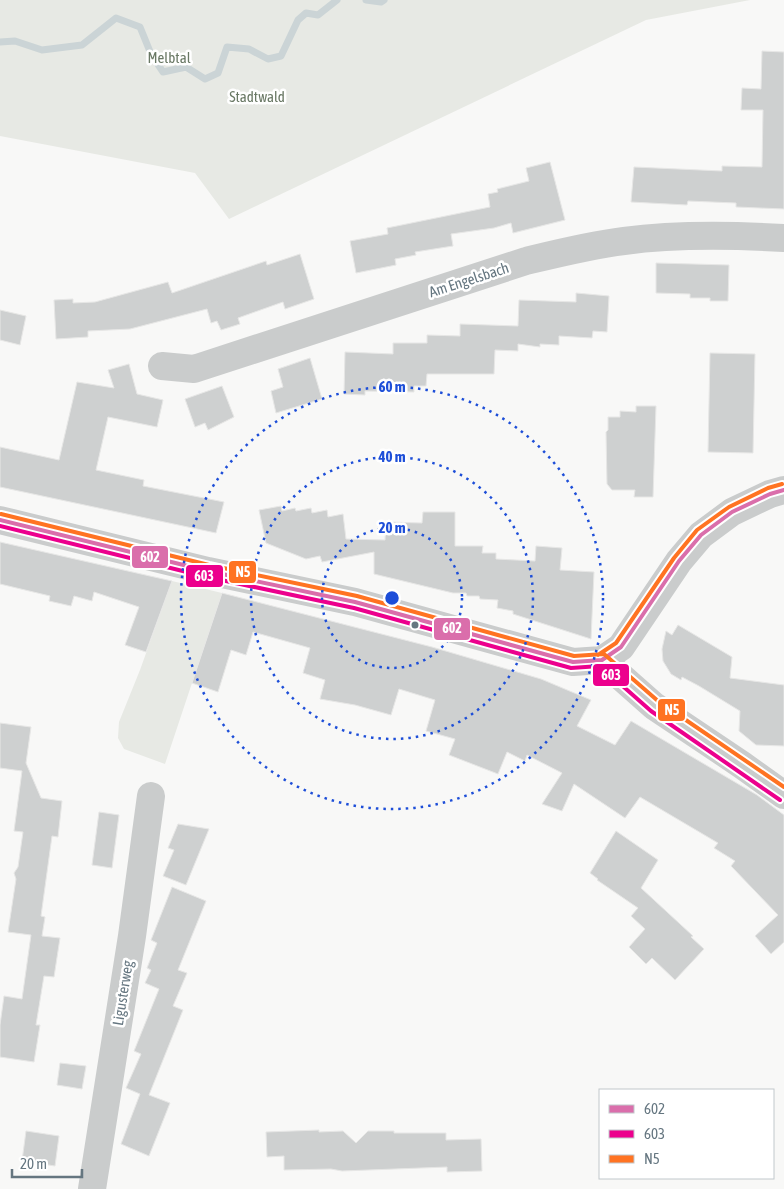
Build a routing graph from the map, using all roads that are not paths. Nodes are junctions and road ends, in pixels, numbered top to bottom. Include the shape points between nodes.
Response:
1 (784, 238) edge
2 (162, 366) dead end
3 (784, 490) edge
4 (0, 520) edge
5 (602, 660) junction
6 (784, 795) edge
7 (150, 796) dead end
8 (92, 1189) edge

1 - 2 street, Am Engelsbach via 698,236 579,248 526,261 194,369
3 - 5 street via 732,512 701,535 679,561 621,646
4 - 5 street via 208,571 355,602 573,662
5 - 6 street via 654,706
7 - 8 street, Ligusterweg via 132,936

